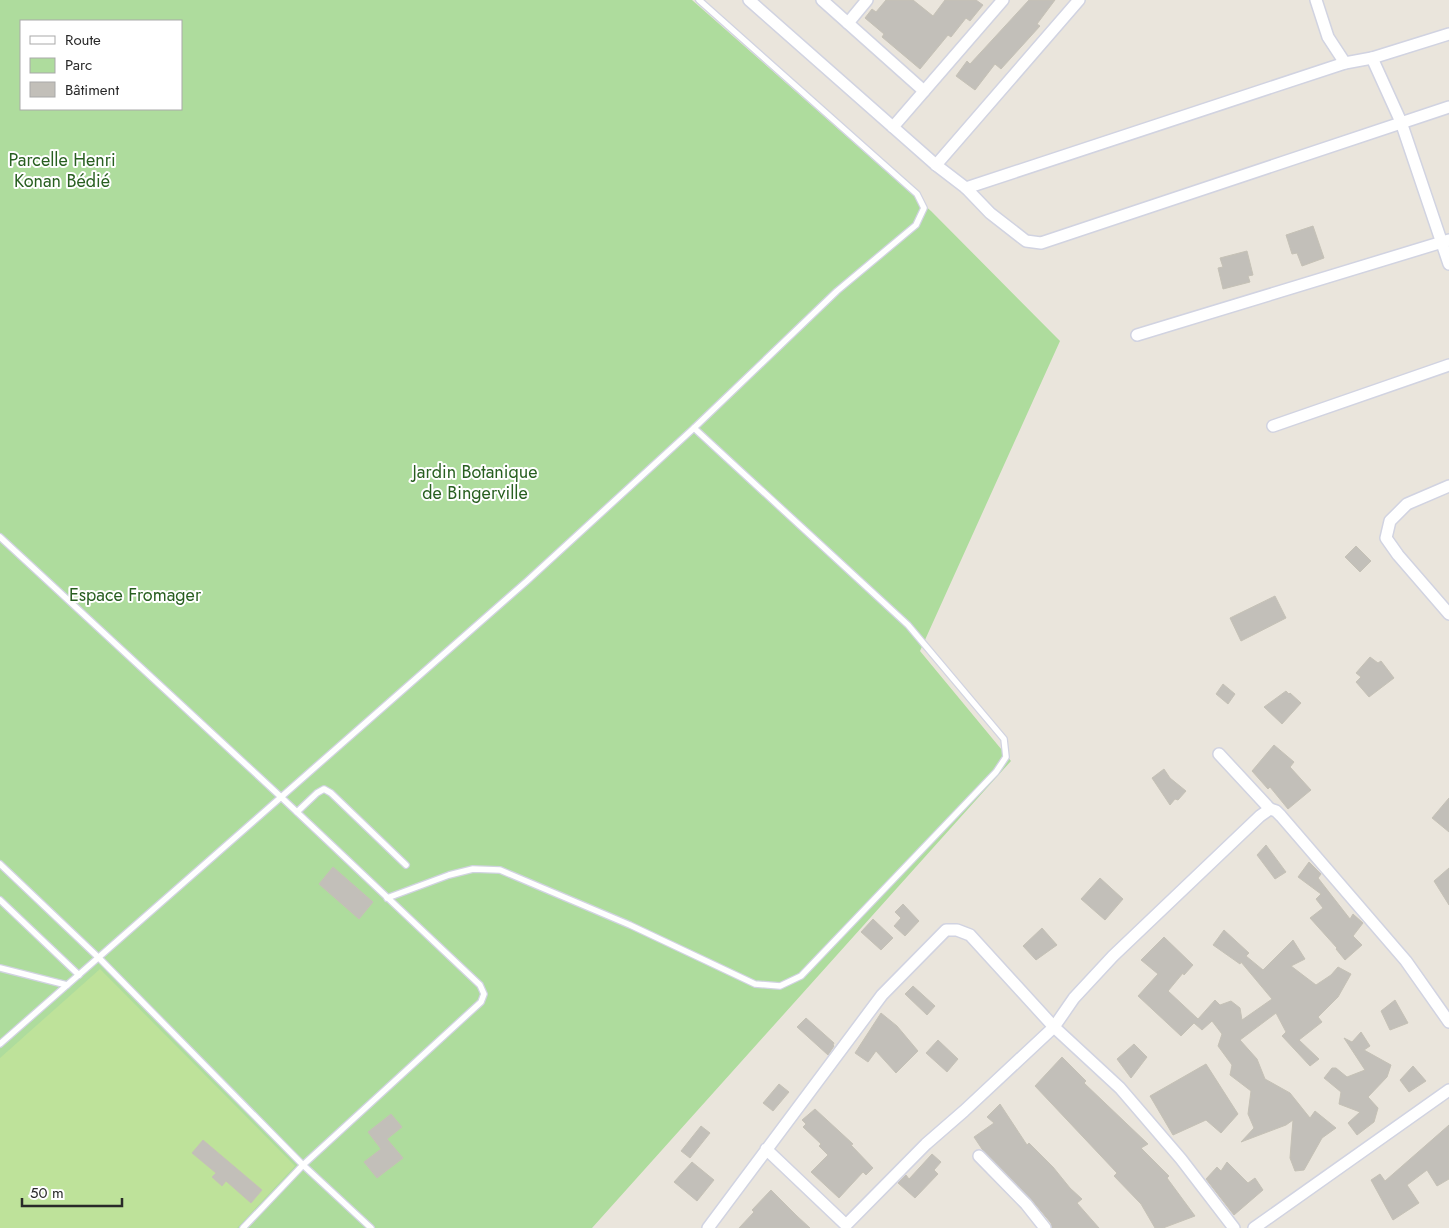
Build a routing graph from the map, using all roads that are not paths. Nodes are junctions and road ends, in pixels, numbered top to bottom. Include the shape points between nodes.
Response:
1 (699, 0) edge
2 (749, 0) edge
3 (822, 0) edge
4 (868, 0) edge
5 (1003, 0) edge
6 (1079, 0) edge
7 (1316, 0) edge
8 (848, 23) junction
9 (1449, 34) edge
10 (1372, 58) junction
11 (1345, 63) junction
12 (924, 91) junction
13 (1449, 106) edge
14 (1401, 122) junction
15 (894, 127) junction
16 (936, 165) junction
17 (966, 188) junction
18 (1445, 241) edge
19 (1449, 264) edge
20 (1137, 335) dead end
21 (1449, 365) edge
22 (1272, 426) dead end
23 (694, 428) junction
24 (1449, 486) edge
25 (0, 537) edge
26 (1449, 614) edge
27 (1219, 754) dead end
28 (281, 797) junction
29 (1270, 809) junction
30 (297, 812) junction
31 (0, 864) edge
32 (406, 865) dead end
33 (387, 898) junction
34 (0, 900) edge
35 (98, 958) junction
36 (0, 968) edge
37 (79, 975) junction
38 (67, 985) junction
39 (1449, 1022) edge
40 (1054, 1026) junction
41 (0, 1044) edge
42 (1449, 1090) edge
43 (766, 1149) junction
44 (979, 1156) dead end
45 (303, 1165) junction
46 (847, 1227) edge
47 (243, 1228) edge
48 (371, 1228) edge
49 (708, 1228) edge
50 (1045, 1228) edge
51 (1234, 1228) edge
52 (1254, 1228) edge

1 - 23 lane via 917,194 924,208 916,225 837,291
2 - 15 street
3 - 8 street
4 - 8 street
5 - 12 street
6 - 16 street
7 - 11 street via 1328,37
8 - 12 street
9 - 10 street
10 - 11 street
10 - 14 street
11 - 17 street
12 - 15 street
13 - 14 street
14 - 17 street via 1041,243 1026,241 990,213
14 - 18 street
15 - 16 street
16 - 17 street
18 - 19 street
18 - 20 street
21 - 22 street
23 - 28 lane via 527,581
23 - 33 lane via 908,625 1004,739 1006,757 996,772 801,976 780,986 755,984 630,925 500,870 473,869
24 - 26 street via 1407,504 1390,520 1386,538
25 - 28 lane
27 - 29 street
28 - 30 lane
28 - 35 lane
29 - 39 street via 1281,816 1406,961
29 - 40 street via 1113,956 1074,998
30 - 32 lane via 324,789
30 - 33 lane
31 - 35 lane
33 - 45 lane via 480,985 484,994 481,1002
34 - 37 lane
35 - 37 lane
35 - 45 lane
36 - 38 lane
37 - 38 lane
38 - 41 lane
40 - 43 street via 970,935 946,930 882,995
40 - 46 street via 926,1144
40 - 51 street via 1120,1088
42 - 52 street
43 - 46 street
43 - 49 street
44 - 50 street
45 - 47 lane
45 - 48 lane

